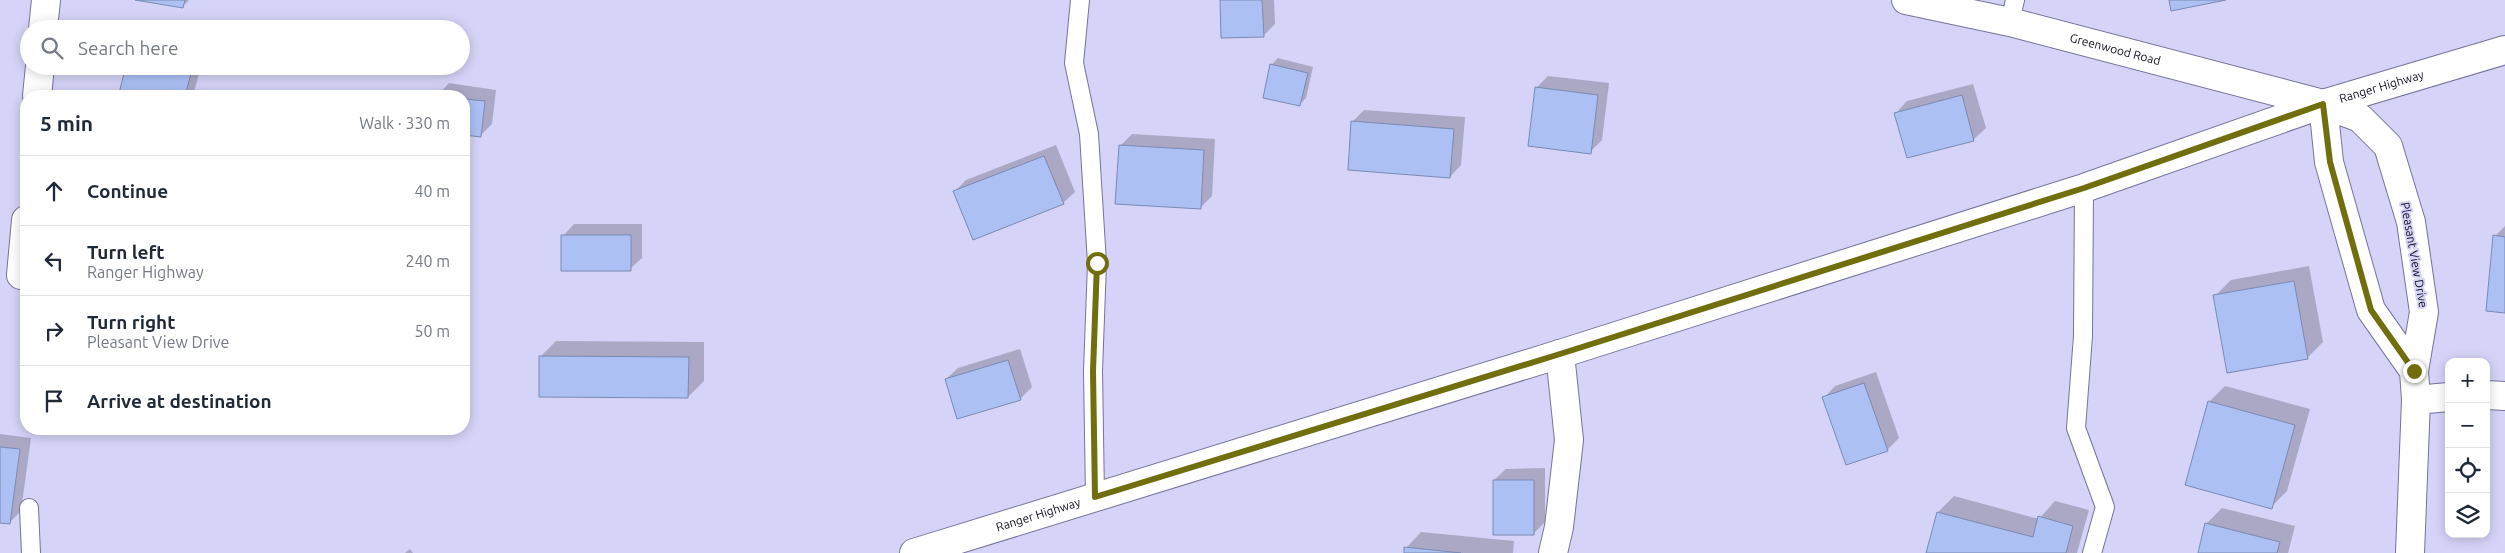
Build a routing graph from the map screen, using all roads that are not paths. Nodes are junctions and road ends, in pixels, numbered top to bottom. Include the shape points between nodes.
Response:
1 (46, 0) edge
2 (1080, 0) edge
3 (1906, 0) edge
4 (2013, 11) edge
5 (44, 20) edge
6 (2505, 50) edge
7 (39, 75) edge
8 (38, 90) edge
9 (2323, 104) junction
10 (2084, 188) junction
11 (1560, 354) junction
12 (2414, 371) junction
13 (2490, 396) edge
14 (2505, 396) edge
15 (2445, 398) edge
16 (2416, 400) junction
17 (1095, 497) junction
18 (29, 508) dead end
19 (31, 553) edge
20 (914, 553) edge
21 (1553, 553) edge
22 (2092, 553) edge
23 (2410, 553) edge

1 - 5 main road
2 - 17 lane via 1074,63 1088,134 1097,263 1093,371
3 - 4 main road, Greenwood Road
4 - 9 main road, Greenwood Road
6 - 9 main road, Ranger Highway
7 - 8 main road
9 - 10 main road, Ranger Highway
9 - 12 main road via 2330,162 2371,310
9 - 12 main road, Pleasant View Drive via 2360,118 2388,146 2395,162 2411,222 2424,312
10 - 11 main road, Ranger Highway
10 - 22 lane via 2083,336 2076,428 2105,506
11 - 17 main road, Ranger Highway
11 - 21 main road via 1569,440
12 - 16 main road, Pleasant View Drive
13 - 14 main road
15 - 16 main road
16 - 23 main road, Pleasant View Drive
17 - 20 main road, Ranger Highway
18 - 19 lane

